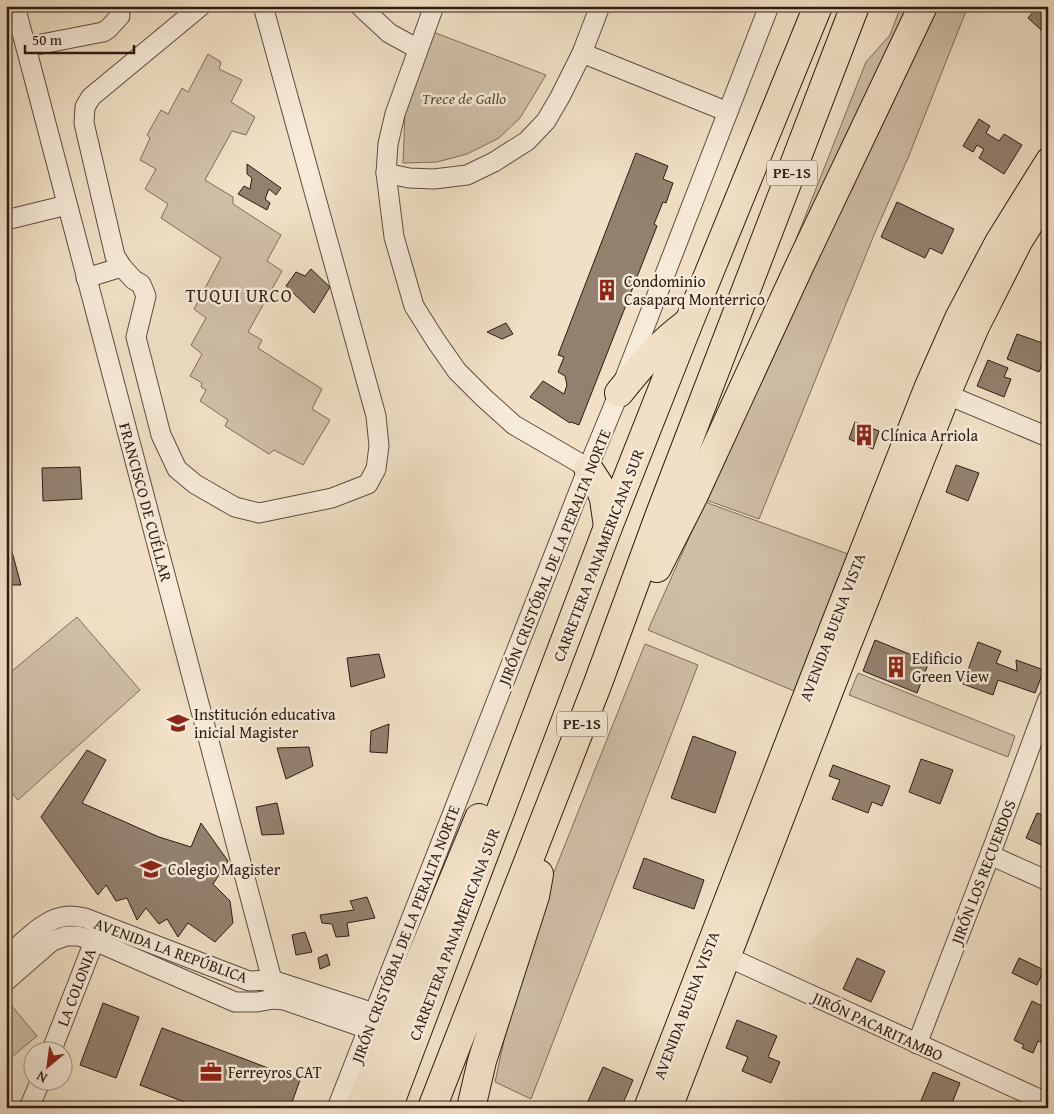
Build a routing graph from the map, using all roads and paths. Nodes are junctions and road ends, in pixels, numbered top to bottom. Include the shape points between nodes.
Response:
1 (15, 6) edge
2 (202, 6) edge
3 (263, 6) edge
4 (360, 6) edge
5 (434, 6) edge
6 (600, 6) edge
7 (769, 6) edge
8 (803, 6) edge
9 (818, 6) edge
10 (856, 6) edge
11 (923, 6) edge
12 (120, 16) dead end
13 (26, 47) junction
14 (418, 49) junction
15 (582, 53) junction
16 (791, 73) junction
17 (728, 112) junction
18 (1048, 160) edge
19 (386, 173) junction
20 (1048, 197) edge
21 (67, 205) junction
22 (6, 220) edge
23 (122, 268) junction
24 (86, 278) junction
25 (690, 322) junction
26 (938, 390) junction
27 (619, 393) junction
28 (1048, 437) edge
29 (588, 468) junction
30 (608, 527) junction
31 (598, 682) junction
32 (1048, 699) edge
33 (524, 748) junction
34 (561, 777) junction
35 (990, 855) junction
36 (1048, 881) edge
37 (534, 896) junction
38 (98, 932) junction
39 (718, 953) junction
40 (6, 957) edge
41 (272, 980) junction
42 (6, 981) edge
43 (274, 999) junction
44 (371, 1021) junction
45 (55, 1042) edge
46 (917, 1044) junction
47 (36, 1092) edge
48 (1048, 1103) edge
49 (29, 1108) edge
50 (337, 1108) edge
51 (358, 1108) edge
52 (388, 1108) edge
53 (432, 1108) edge
54 (471, 1108) edge
55 (486, 1108) edge
56 (646, 1108) edge
57 (670, 1108) edge

1 - 13 street, FRANCISCO DE CUÉLLAR
2 - 23 street via 90,97 85,107 84,123 115,256
3 - 23 street via 376,416 379,446 376,469 368,484 332,498 259,514 235,507 195,484 177,469 161,435 136,337 146,296 141,284
4 - 14 street via 389,33
5 - 14 street
6 - 15 street
7 - 17 street, JIRÓN CRISTÓBAL DE LA PERALTA NORTE
8 - 16 highway
9 - 16 highway, CARRETERA PANAMERICANA SUR / PE-1S
10 - 31 highway, PE-1S
11 - 31 highway via 694,495
12 - 13 street via 103,32
13 - 21 street, FRANCISCO DE CUÉLLAR
14 - 19 street via 395,114
15 - 17 street
15 - 19 street via 546,121 527,141 494,162 467,175 434,179
16 - 25 highway, CARRETERA PANAMERICANA SUR / PE-1S
17 - 27 street, JIRÓN CRISTÓBAL DE LA PERALTA NORTE
18 - 26 main road, AVENIDA BUENA VISTA via 997,242 957,318
19 - 29 street via 394,237 414,306 436,341 458,371 514,425
20 - 26 main road, AVENIDA BUENA VISTA via 1020,242 977,327
21 - 22 street
21 - 24 street, FRANCISCO DE CUÉLLAR
23 - 24 street
24 - 41 street, FRANCISCO DE CUÉLLAR
25 - 27 highway via 670,335
25 - 30 highway, CARRETERA PANAMERICANA SUR / PE-1S
26 - 28 street
26 - 39 main road, AVENIDA BUENA VISTA
27 - 29 street, JIRÓN CRISTÓBAL DE LA PERALTA NORTE
29 - 30 highway via 599,484
29 - 44 street, JIRÓN CRISTÓBAL DE LA PERALTA NORTE
30 - 33 highway, CARRETERA PANAMERICANA SUR / PE-1S
31 - 34 highway, PE-1S
32 - 35 street, JIRÓN LOS RECUERDOS
33 - 51 highway via 500,772
33 - 52 highway, CARRETERA PANAMERICANA SUR / PE-1S
34 - 37 highway
34 - 53 highway, PE-1S
35 - 36 street
35 - 46 street, JIRÓN LOS RECUERDOS
37 - 54 highway via 482,1062
37 - 55 highway via 487,1089
38 - 40 street, AVENIDA LA REPÚBLICA via 85,918 69,916 54,920 42,926
38 - 41 street, AVENIDA LA REPÚBLICA via 249,981
38 - 42 street, AVENIDA LA REPÚBLICA via 52,941
38 - 43 street, AVENIDA LA REPÚBLICA via 235,1002
38 - 45 street, LA COLONIA
39 - 46 street, JIRÓN PACARITAMBO
39 - 56 main road, AVENIDA BUENA VISTA
39 - 57 main road, AVENIDA BUENA VISTA
41 - 43 street, FRANCISCO DE CUÉLLAR
41 - 44 street, AVENIDA LA REPÚBLICA
43 - 44 street, AVENIDA LA REPÚBLICA
44 - 50 street, JIRÓN CRISTÓBAL DE LA PERALTA NORTE
46 - 48 street, JIRÓN PACARITAMBO
47 - 49 street

